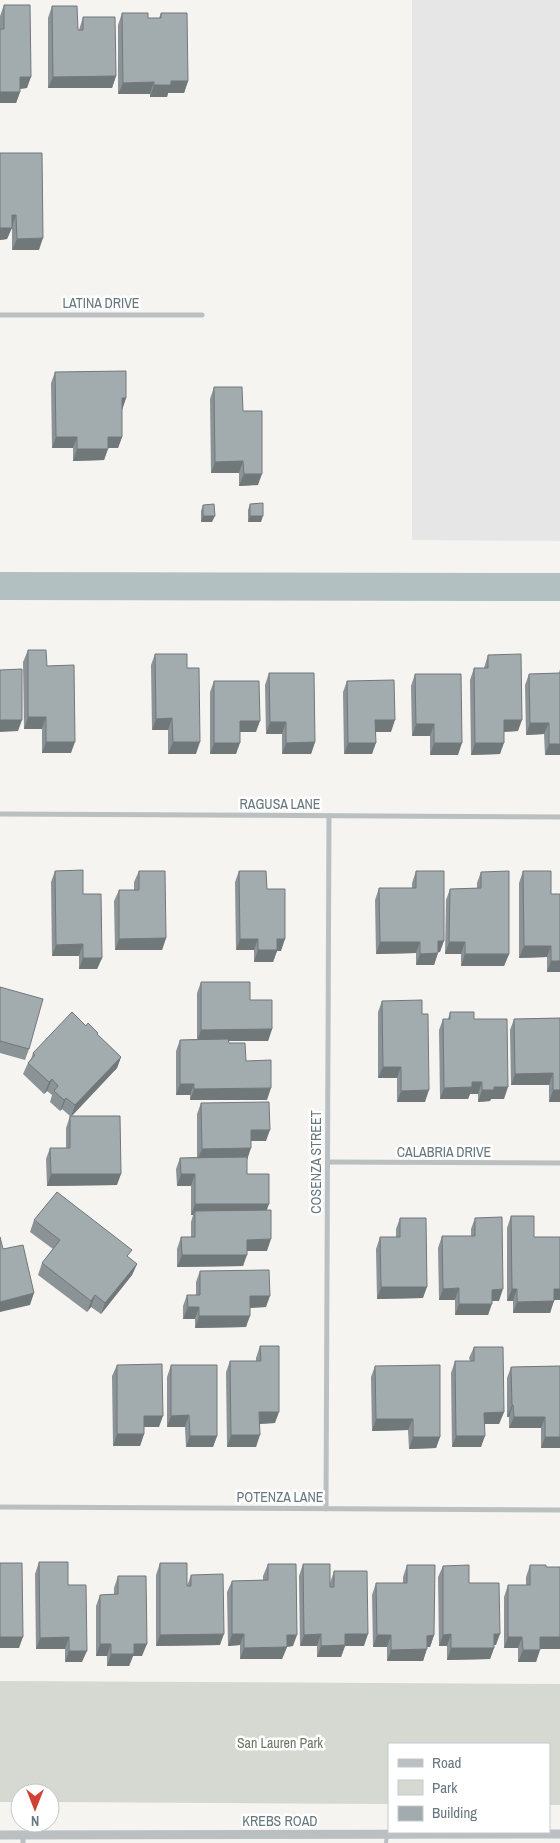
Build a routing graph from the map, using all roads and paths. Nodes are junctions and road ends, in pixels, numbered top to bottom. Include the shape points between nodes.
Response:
1 (0, 315) edge
2 (202, 315) dead end
3 (0, 814) edge
4 (330, 816) junction
5 (560, 817) edge
6 (328, 1162) junction
7 (560, 1163) edge
8 (0, 1507) edge
9 (326, 1508) junction
10 (560, 1510) edge
11 (560, 1834) edge
12 (0, 1835) edge
13 (23, 1839) edge
14 (386, 1839) edge

1 - 2 street, LATINA DRIVE
3 - 4 street, RAGUSA LANE
4 - 5 street, RAGUSA LANE
4 - 6 street, COSENZA STREET
6 - 7 street, CALABRIA DRIVE
6 - 9 street, COSENZA STREET
8 - 9 street, POTENZA LANE
9 - 10 street, POTENZA LANE
11 - 14 street, KREBS ROAD
12 - 13 street, KREBS ROAD
13 - 14 street, KREBS ROAD

